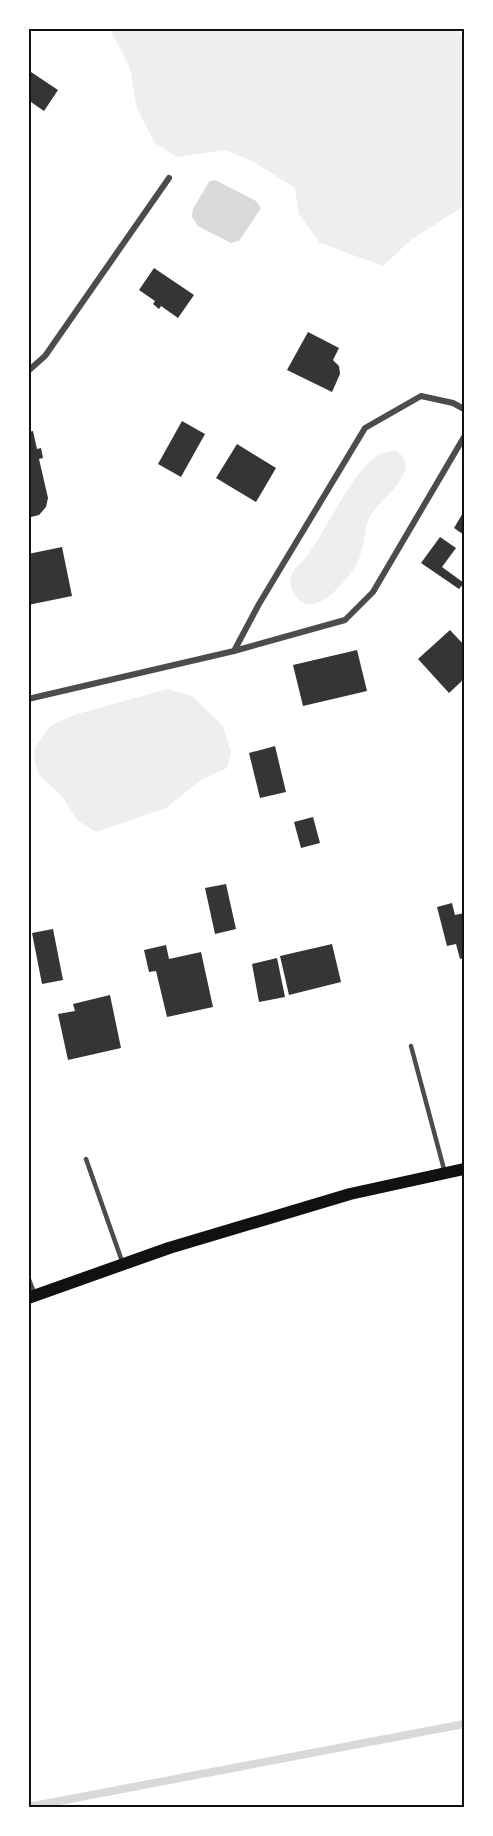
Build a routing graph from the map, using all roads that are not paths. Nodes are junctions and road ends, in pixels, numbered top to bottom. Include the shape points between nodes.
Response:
1 (169, 178) dead end
2 (28, 371) edge
3 (465, 409) edge
4 (465, 437) edge
5 (234, 651) junction
6 (28, 699) edge
7 (411, 1046) dead end
8 (86, 1159) dead end
9 (465, 1168) edge
10 (445, 1173) junction
11 (123, 1264) junction
12 (28, 1277) edge
13 (32, 1297) edge

1 - 2 street via 45,356
3 - 5 street via 421,396 364,428
4 - 5 street via 373,592 345,621
5 - 6 street
7 - 10 lane
8 - 11 lane
9 - 10 main road
10 - 11 main road via 350,1194
11 - 13 main road
12 - 13 lane

